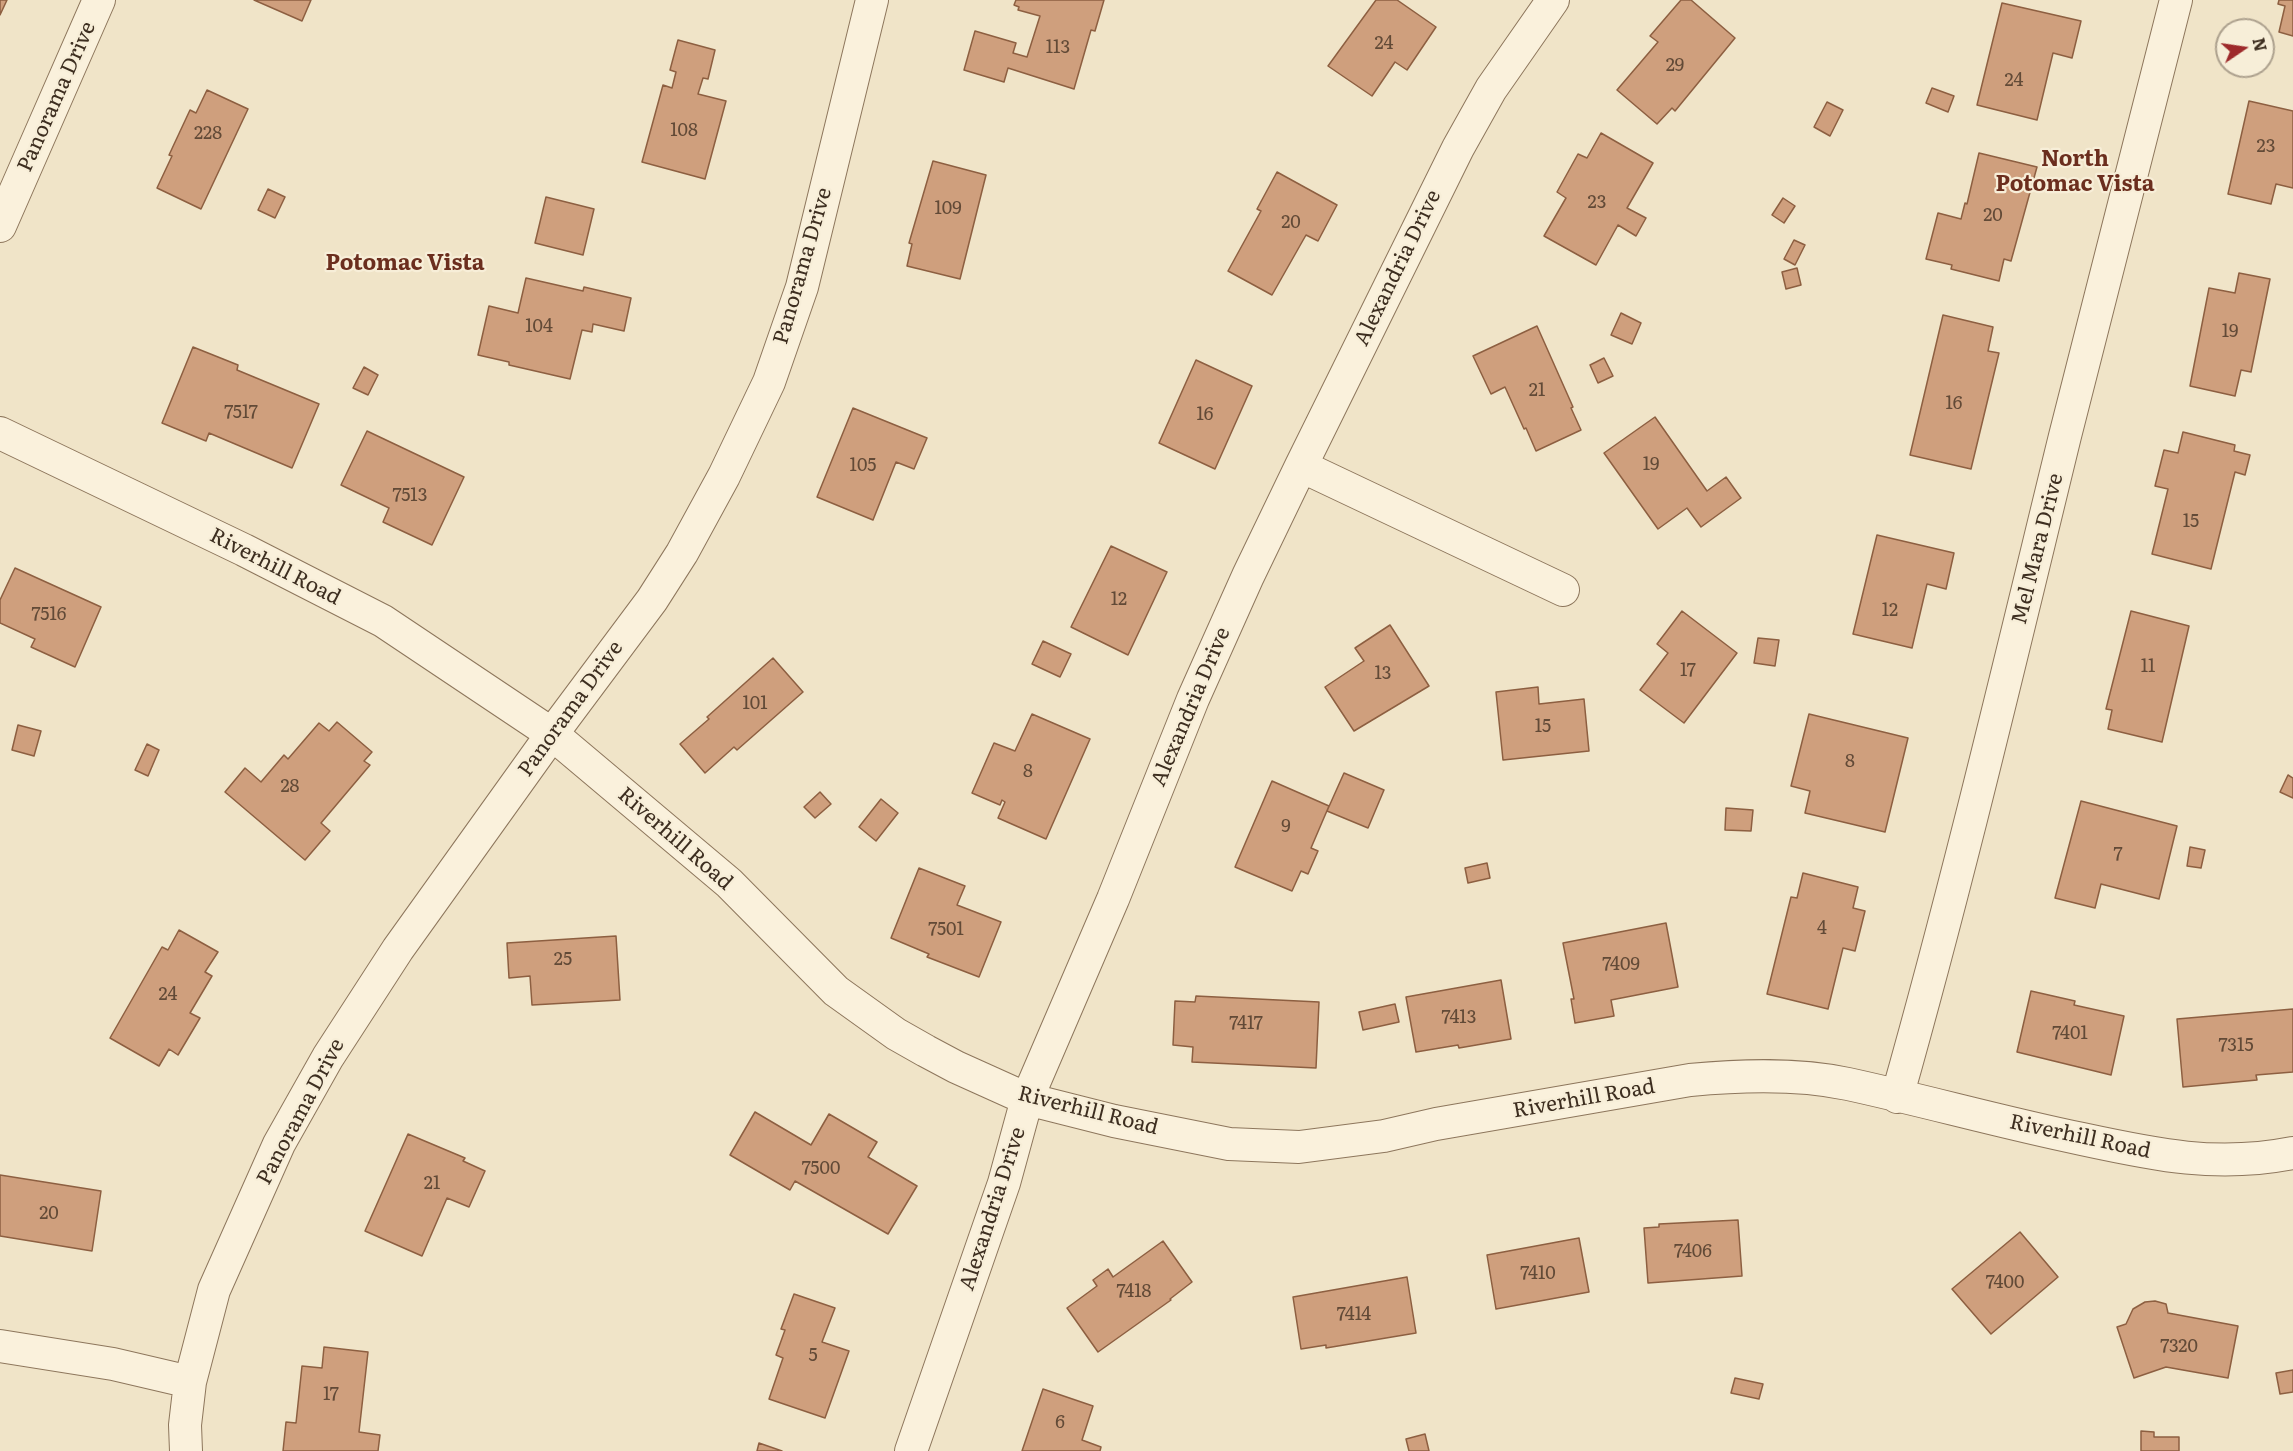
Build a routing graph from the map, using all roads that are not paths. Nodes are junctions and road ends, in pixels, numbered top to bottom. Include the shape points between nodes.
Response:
1 (99, 0) edge
2 (872, 0) edge
3 (1553, 0) edge
4 (2176, 0) edge
5 (0, 226) edge
6 (0, 433) edge
7 (1301, 466) junction
8 (1563, 590) dead end
9 (552, 734) junction
10 (1897, 1097) junction
11 (1027, 1099) junction
12 (2293, 1153) edge
13 (0, 1346) edge
14 (190, 1382) junction
15 (186, 1451) edge
16 (911, 1451) edge

1 - 5 street, Panorama Drive
2 - 9 street, Panorama Drive via 802,286 769,382 682,553 652,600
3 - 7 street, Alexandria Drive via 1491,89 1458,148
4 - 10 street, Mel Mara Drive via 1934,965
6 - 9 street, Riverhill Road via 383,621
7 - 8 street
7 - 11 street, Alexandria Drive via 1193,699
9 - 11 street, Riverhill Road via 729,883 836,991 916,1046
9 - 14 street, Panorama Drive via 398,950 295,1115 214,1290
10 - 11 street, Riverhill Road via 1806,1078 1731,1076 1486,1115 1384,1136 1281,1147 1229,1144
10 - 12 street, Riverhill Road via 2181,1158 2265,1159
11 - 16 street, Alexandria Drive via 1004,1183
13 - 14 street via 113,1364
14 - 15 street, Panorama Drive

